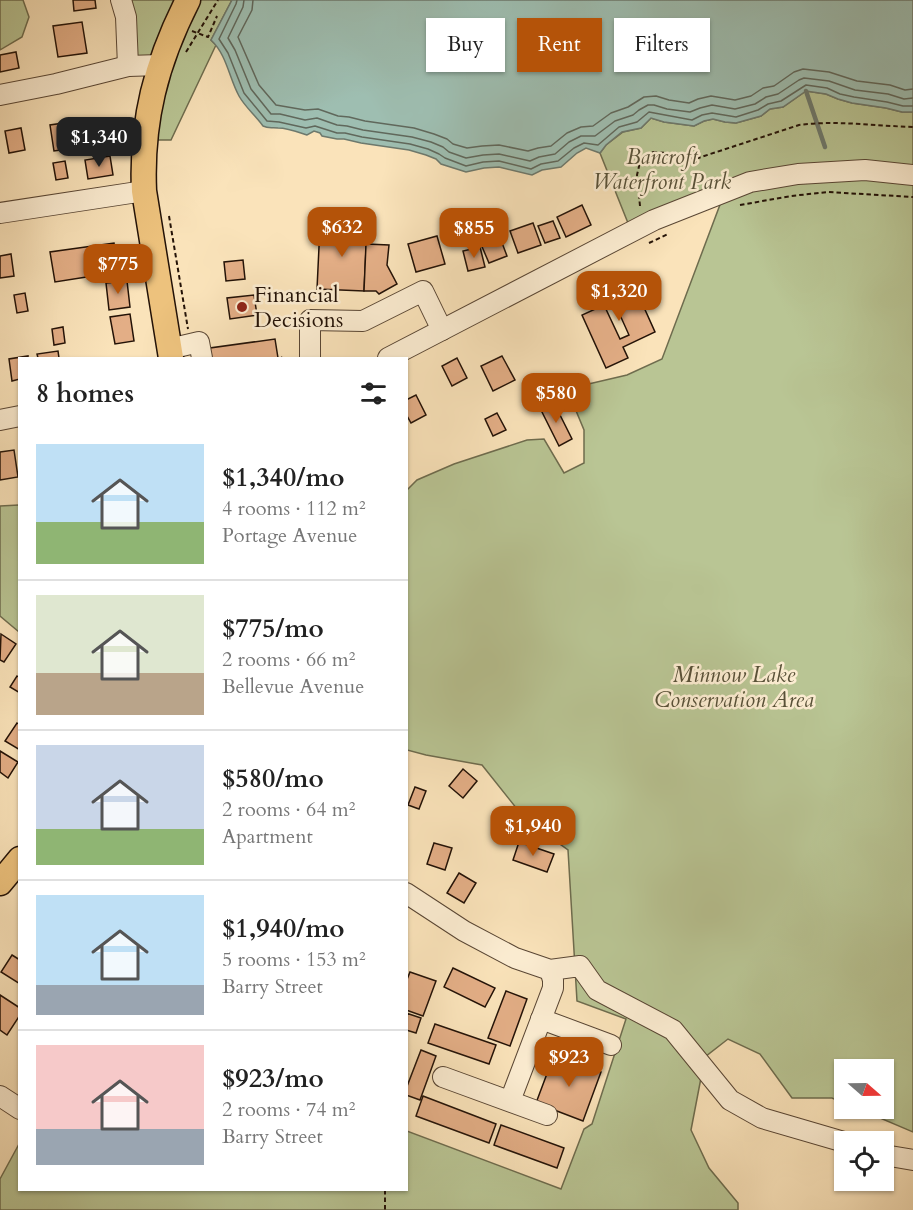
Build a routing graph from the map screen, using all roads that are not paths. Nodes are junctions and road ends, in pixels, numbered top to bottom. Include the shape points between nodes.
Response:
1 (121, 0) edge
2 (188, 0) edge
3 (160, 65) junction
4 (128, 66) junction
5 (0, 96) edge
6 (913, 175) edge
7 (144, 191) junction
8 (0, 213) edge
9 (442, 330) junction
10 (183, 352) edge
11 (310, 357) edge
12 (390, 357) edge
13 (18, 416) edge
14 (0, 420) edge
15 (18, 861) edge
16 (0, 883) edge
17 (409, 900) edge
18 (550, 970) junction
19 (541, 1019) junction
20 (611, 1045) dead end
21 (443, 1077) dead end
22 (0, 1096) edge
23 (510, 1101) junction
24 (18, 1108) edge
25 (547, 1115) dead end
26 (834, 1140) edge
27 (894, 1157) edge
28 (913, 1160) edge

1 - 4 street via 126,17
2 - 3 main road
3 - 4 street
3 - 7 main road via 146,129
4 - 5 street
6 - 9 street via 866,171 798,174 750,182 654,220
7 - 8 street
7 - 10 main road
9 - 11 street via 423,291 363,321 310,320
9 - 12 street
13 - 14 street
15 - 16 main road
17 - 18 street via 515,958
18 - 19 street via 554,980
18 - 26 street via 580,966 597,990 673,1030 730,1100 762,1118
19 - 20 street
19 - 23 street
21 - 23 street
22 - 24 street
23 - 25 street
27 - 28 street

